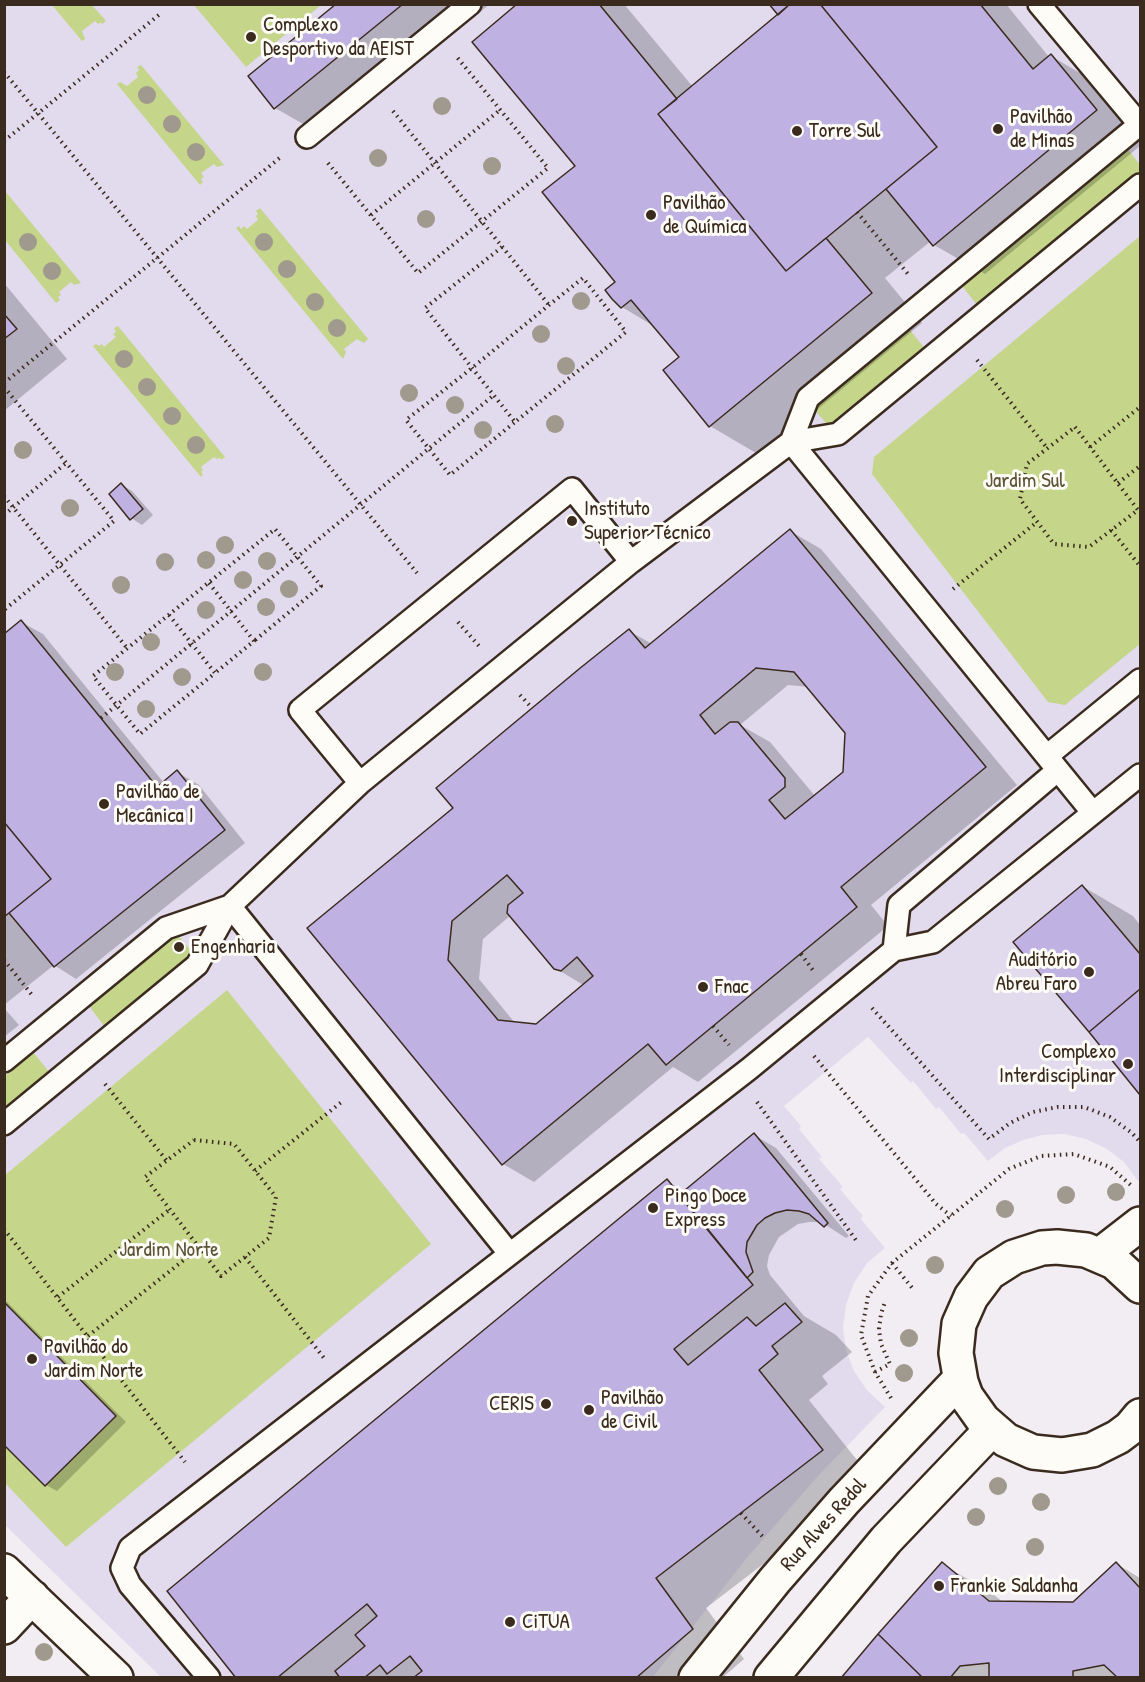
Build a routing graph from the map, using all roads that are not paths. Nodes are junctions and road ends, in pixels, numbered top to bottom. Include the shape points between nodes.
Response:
1 (470, 4) edge
2 (1039, 4) edge
3 (1140, 124) edge
4 (307, 136) road end
5 (1140, 185) edge
6 (791, 442) junction
7 (631, 562) junction
8 (1140, 680) edge
9 (1052, 763) junction
10 (1140, 775) edge
11 (360, 783) junction
12 (1093, 813) junction
13 (230, 906) junction
14 (894, 950) junction
15 (4, 1061) edge
16 (4, 1124) edge
17 (1140, 1224) edge
18 (509, 1253) junction
19 (1100, 1255) junction
20 (1140, 1286) edge
21 (960, 1379) junction
22 (1140, 1418) edge
23 (992, 1430) junction
24 (4, 1571) edge
25 (32, 1597) junction
26 (4, 1627) edge
27 (116, 1677) edge
28 (209, 1677) edge
29 (696, 1677) edge
30 (771, 1677) edge

1 - 4 lane
2 - 3 lane
3 - 6 lane via 808,398
5 - 6 lane via 838,434
6 - 7 lane
6 - 9 lane
7 - 11 lane
7 - 11 lane via 572,489 300,710
8 - 9 lane
9 - 12 lane
9 - 14 lane via 899,905
10 - 12 lane
11 - 13 lane
12 - 14 lane via 933,942
13 - 15 lane via 166,928
13 - 16 lane via 197,965
13 - 18 lane
14 - 18 lane
17 - 19 street
18 - 28 lane via 130,1548 122,1568 130,1586
19 - 20 street via 1114,1262
19 - 21 street via 1071,1247 1042,1248 1014,1257 989,1274 970,1297 959,1323 956,1353
21 - 23 street via 966,1396
21 - 29 street, Rua Alves Redol via 844,1501
22 - 23 street via 1105,1444 1062,1455 1026,1449
23 - 30 street via 886,1540
24 - 25 street
25 - 26 street
25 - 27 street

